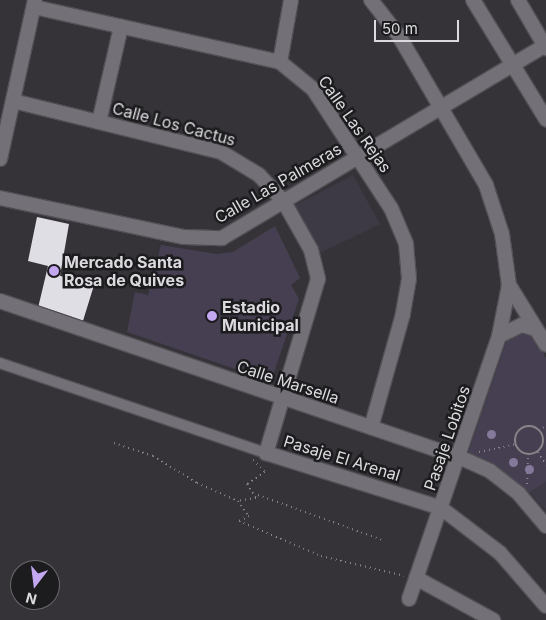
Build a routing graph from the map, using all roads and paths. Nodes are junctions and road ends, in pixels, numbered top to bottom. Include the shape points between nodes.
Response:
1 (291, 0) edge
2 (371, 0) edge
3 (473, 0) edge
4 (518, 0) edge
5 (35, 4) edge
6 (122, 27) junction
7 (546, 46) edge
8 (280, 62) junction
9 (513, 65) junction
10 (13, 101) junction
11 (442, 107) junction
12 (546, 119) edge
13 (99, 122) junction
14 (358, 158) junction
15 (0, 159) edge
16 (0, 198) edge
17 (284, 202) junction
18 (509, 285) junction
19 (0, 301) edge
20 (535, 329) junction
21 (499, 336) junction
22 (546, 345) edge
23 (0, 362) edge
24 (284, 400) junction
25 (546, 425) edge
26 (372, 428) junction
27 (539, 431) junction
28 (544, 442) edge
29 (114, 443) dead end
30 (516, 444) junction
31 (538, 451) junction
32 (266, 453) junction
33 (528, 454) junction
34 (460, 458) junction
35 (252, 464) dead end
36 (546, 465) edge
37 (526, 492) dead end
38 (258, 495) junction
39 (238, 501) junction
40 (441, 508) junction
41 (546, 526) edge
42 (382, 540) dead end
43 (416, 578) junction
44 (409, 598) dead end
45 (546, 606) edge
46 (493, 620) edge

1 - 8 street
2 - 11 street via 399,36
3 - 9 street
4 - 7 street
5 - 6 street, Calle Las Rejas
5 - 10 street
6 - 8 street, Calle Las Rejas
6 - 13 street
7 - 9 street, Calle Las Palmeras
8 - 14 street, Calle Las Rejas via 313,89
9 - 11 street, Calle Las Palmeras
9 - 12 street
10 - 13 street, Calle Los Cactus
10 - 15 street
11 - 14 street, Calle Las Palmeras
11 - 18 street via 486,185 502,234
13 - 17 street, Calle Los Cactus via 244,161
14 - 17 street, Calle Las Palmeras
14 - 26 street, Calle Las Rejas via 391,208 406,244 409,279
16 - 17 street, Calle Las Palmeras via 184,237 212,238 238,230
17 - 24 street, Calle Los Cactus via 311,250 318,278
18 - 20 street
18 - 21 street, Pasaje Lobitos
19 - 24 street, Calle Marsella
20 - 21 street via 522,325
20 - 22 street
21 - 34 street, Pasaje Lobitos
23 - 32 street
24 - 26 street, Calle Marsella
24 - 32 street, Calle Los Cactus
25 - 27 path
26 - 34 street, Calle Marsella
27 - 28 path
27 - 30 path via 522,428
28 - 31 path
29 - 39 path via 153,456 197,483
30 - 33 path
30 - 34 path
31 - 33 path
31 - 36 path
32 - 40 street, Pasaje El Arenal
33 - 37 path
34 - 40 street, Pasaje Lobitos
34 - 41 street, Calle Marsella via 490,471
35 - 38 path via 265,472 247,484
38 - 39 path
38 - 42 path
39 - 43 path via 249,516 239,521 279,539 359,567
40 - 43 street, Pasaje Lobitos
40 - 45 street, Pasaje El Arenal via 500,553
43 - 44 street, Pasaje Lobitos
43 - 46 street

